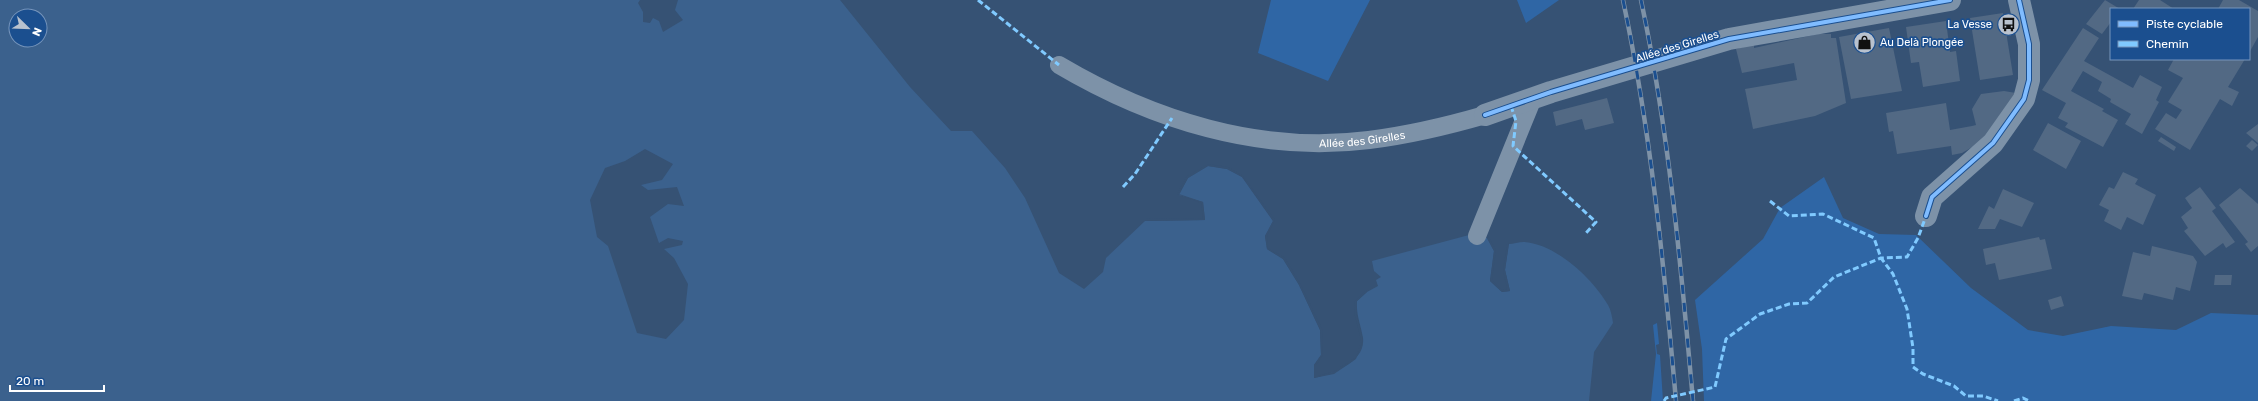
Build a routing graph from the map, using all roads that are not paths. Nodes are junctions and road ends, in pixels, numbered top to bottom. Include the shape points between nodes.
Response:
1 (1950, 0) edge
2 (2019, 0) edge
3 (1059, 65) dead end
4 (1533, 98) junction
5 (1485, 115) joint
6 (1926, 216) dead end
7 (1477, 236) dead end

1 - 4 street, Allée des Girelles via 1729,39
2 - 6 street via 2029,44 2029,80 2024,99 1993,143 1932,197
3 - 5 lane, Allée des Girelles via 1117,97 1141,107 1220,132 1273,140 1306,143 1369,140 1440,127
4 - 5 street, Allée des Girelles
4 - 7 lane

